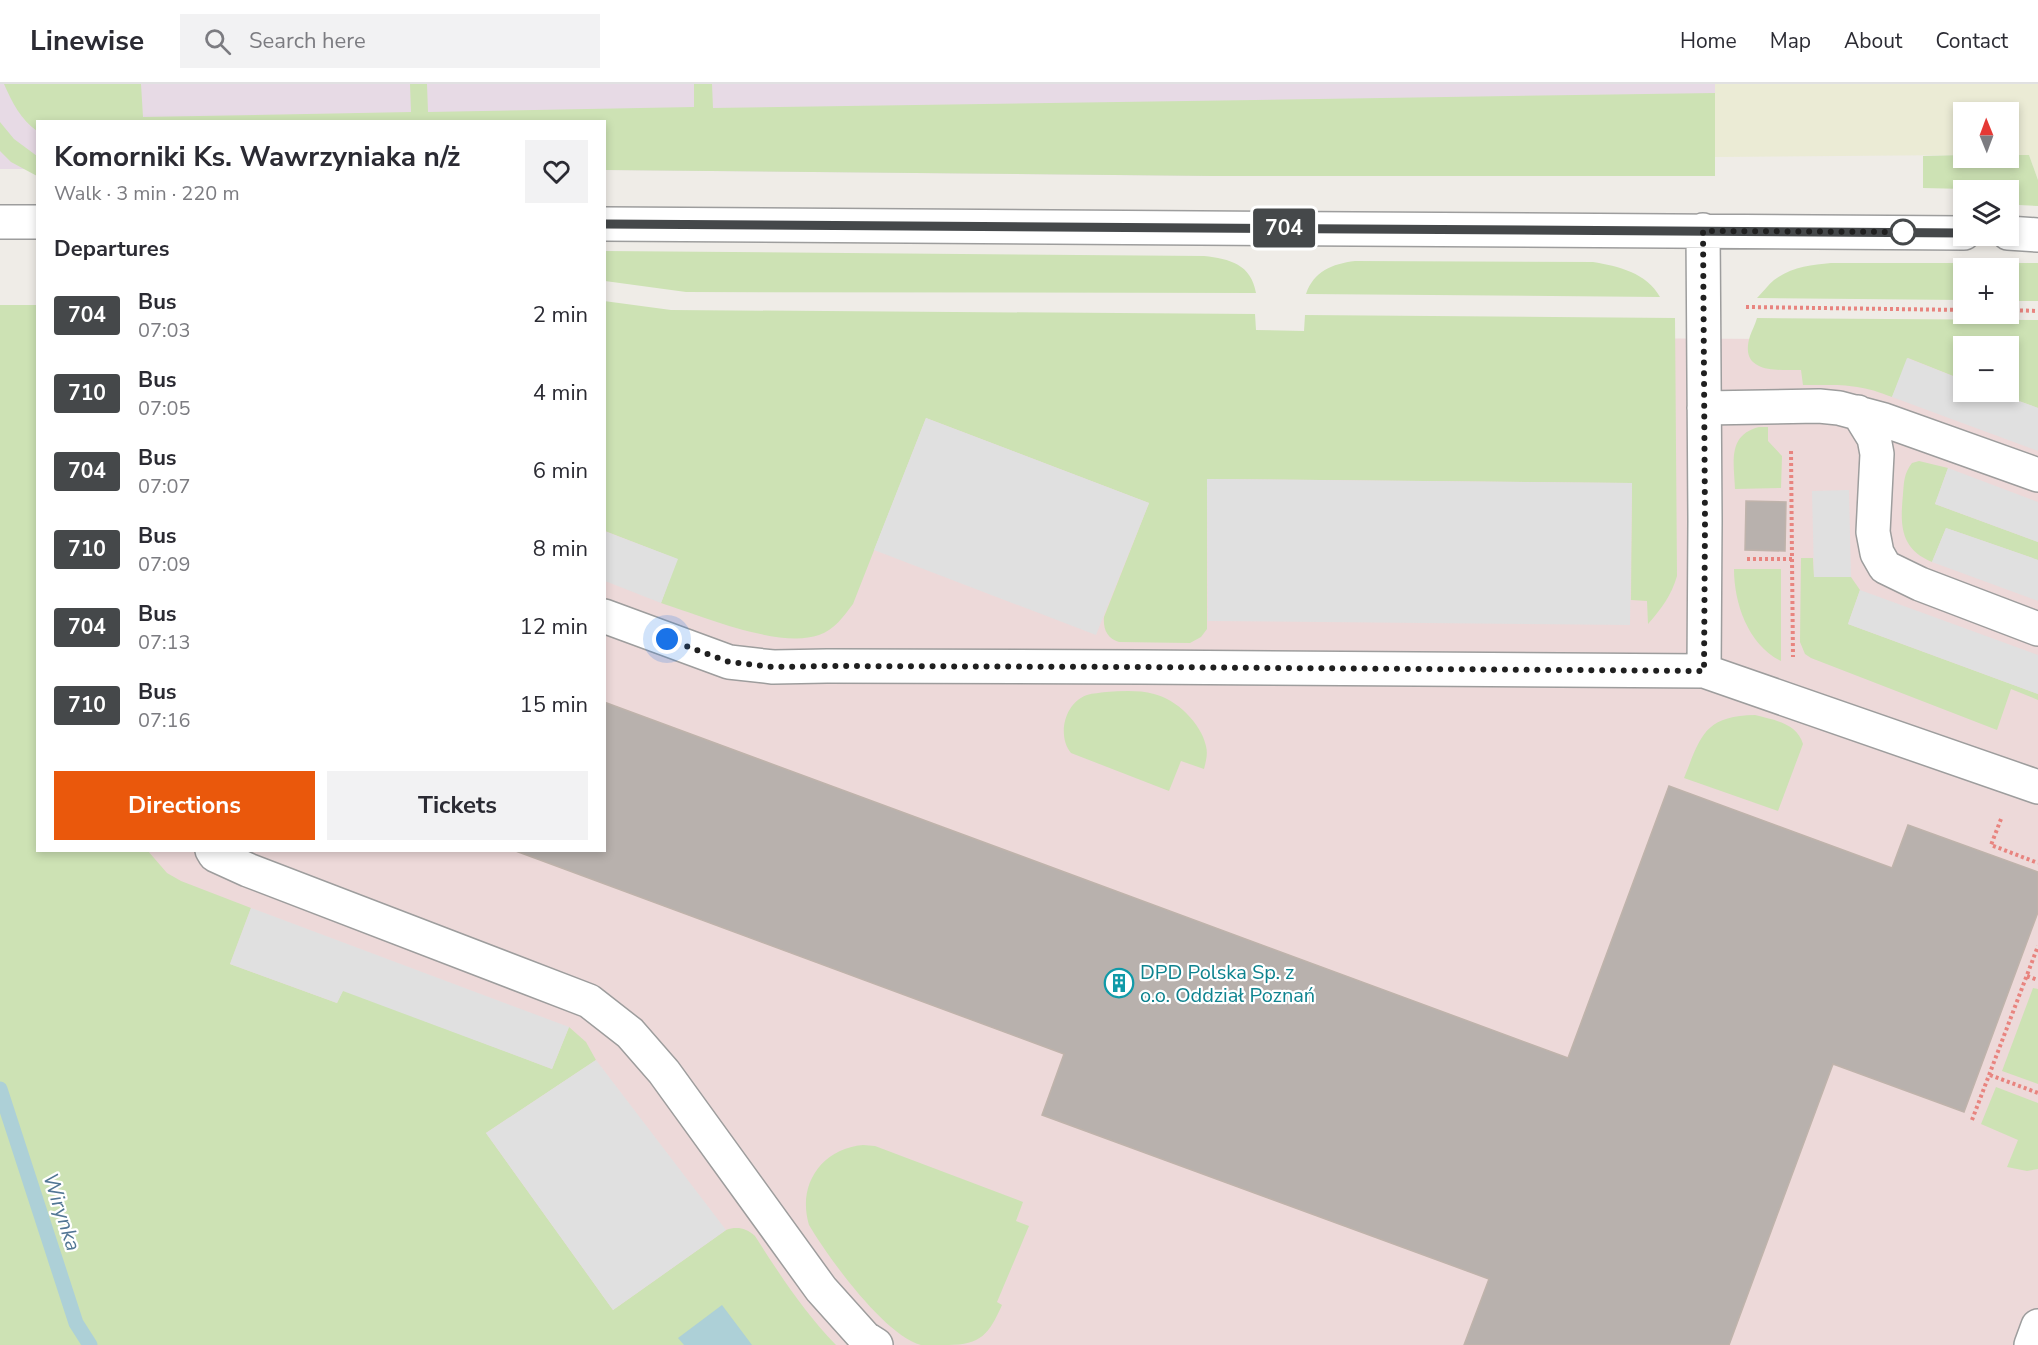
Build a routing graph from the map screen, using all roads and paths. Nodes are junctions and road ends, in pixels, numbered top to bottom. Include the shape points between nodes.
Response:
1 (0, 222) edge
2 (36, 222) edge
3 (606, 224) edge
4 (1703, 231) junction
5 (1953, 233) edge
6 (2019, 234) edge
7 (2038, 235) edge
8 (1703, 306) junction
9 (1747, 307) junction
10 (1953, 310) edge
11 (2019, 310) edge
12 (2038, 311) edge
13 (1747, 314) dead end
14 (1704, 408) junction
15 (1858, 412) junction
16 (1789, 444) dead end
17 (2038, 476) edge
18 (1746, 559) dead end
19 (1792, 559) junction
20 (606, 617) edge
21 (2038, 629) edge
22 (1793, 660) dead end
23 (1704, 671) junction
24 (2038, 787) edge
25 (2002, 817) dead end
26 (213, 852) edge
27 (2038, 863) edge
28 (2038, 946) edge
29 (2027, 976) junction
30 (2038, 980) edge
31 (1990, 1075) junction
32 (2038, 1094) edge
33 (1972, 1120) dead end
34 (2038, 1326) edge
35 (876, 1345) edge
36 (2031, 1345) edge

1 - 2 street
3 - 4 street
4 - 5 street
4 - 8 street
6 - 7 street
8 - 9 path
8 - 14 street
9 - 10 path
9 - 13 path
11 - 12 path
14 - 15 street via 1819,406
14 - 23 street
15 - 17 street
15 - 21 street via 1874,438 1877,454 1873,532 1877,553 1885,567
16 - 19 path
18 - 19 path
19 - 22 path
20 - 23 street via 729,662 773,667
23 - 24 street
25 - 27 path via 1991,845
26 - 35 street via 248,870 589,1001 630,1033 664,1072 821,1289
28 - 29 path
29 - 30 path
29 - 31 path
31 - 32 path
31 - 33 path
34 - 36 street

